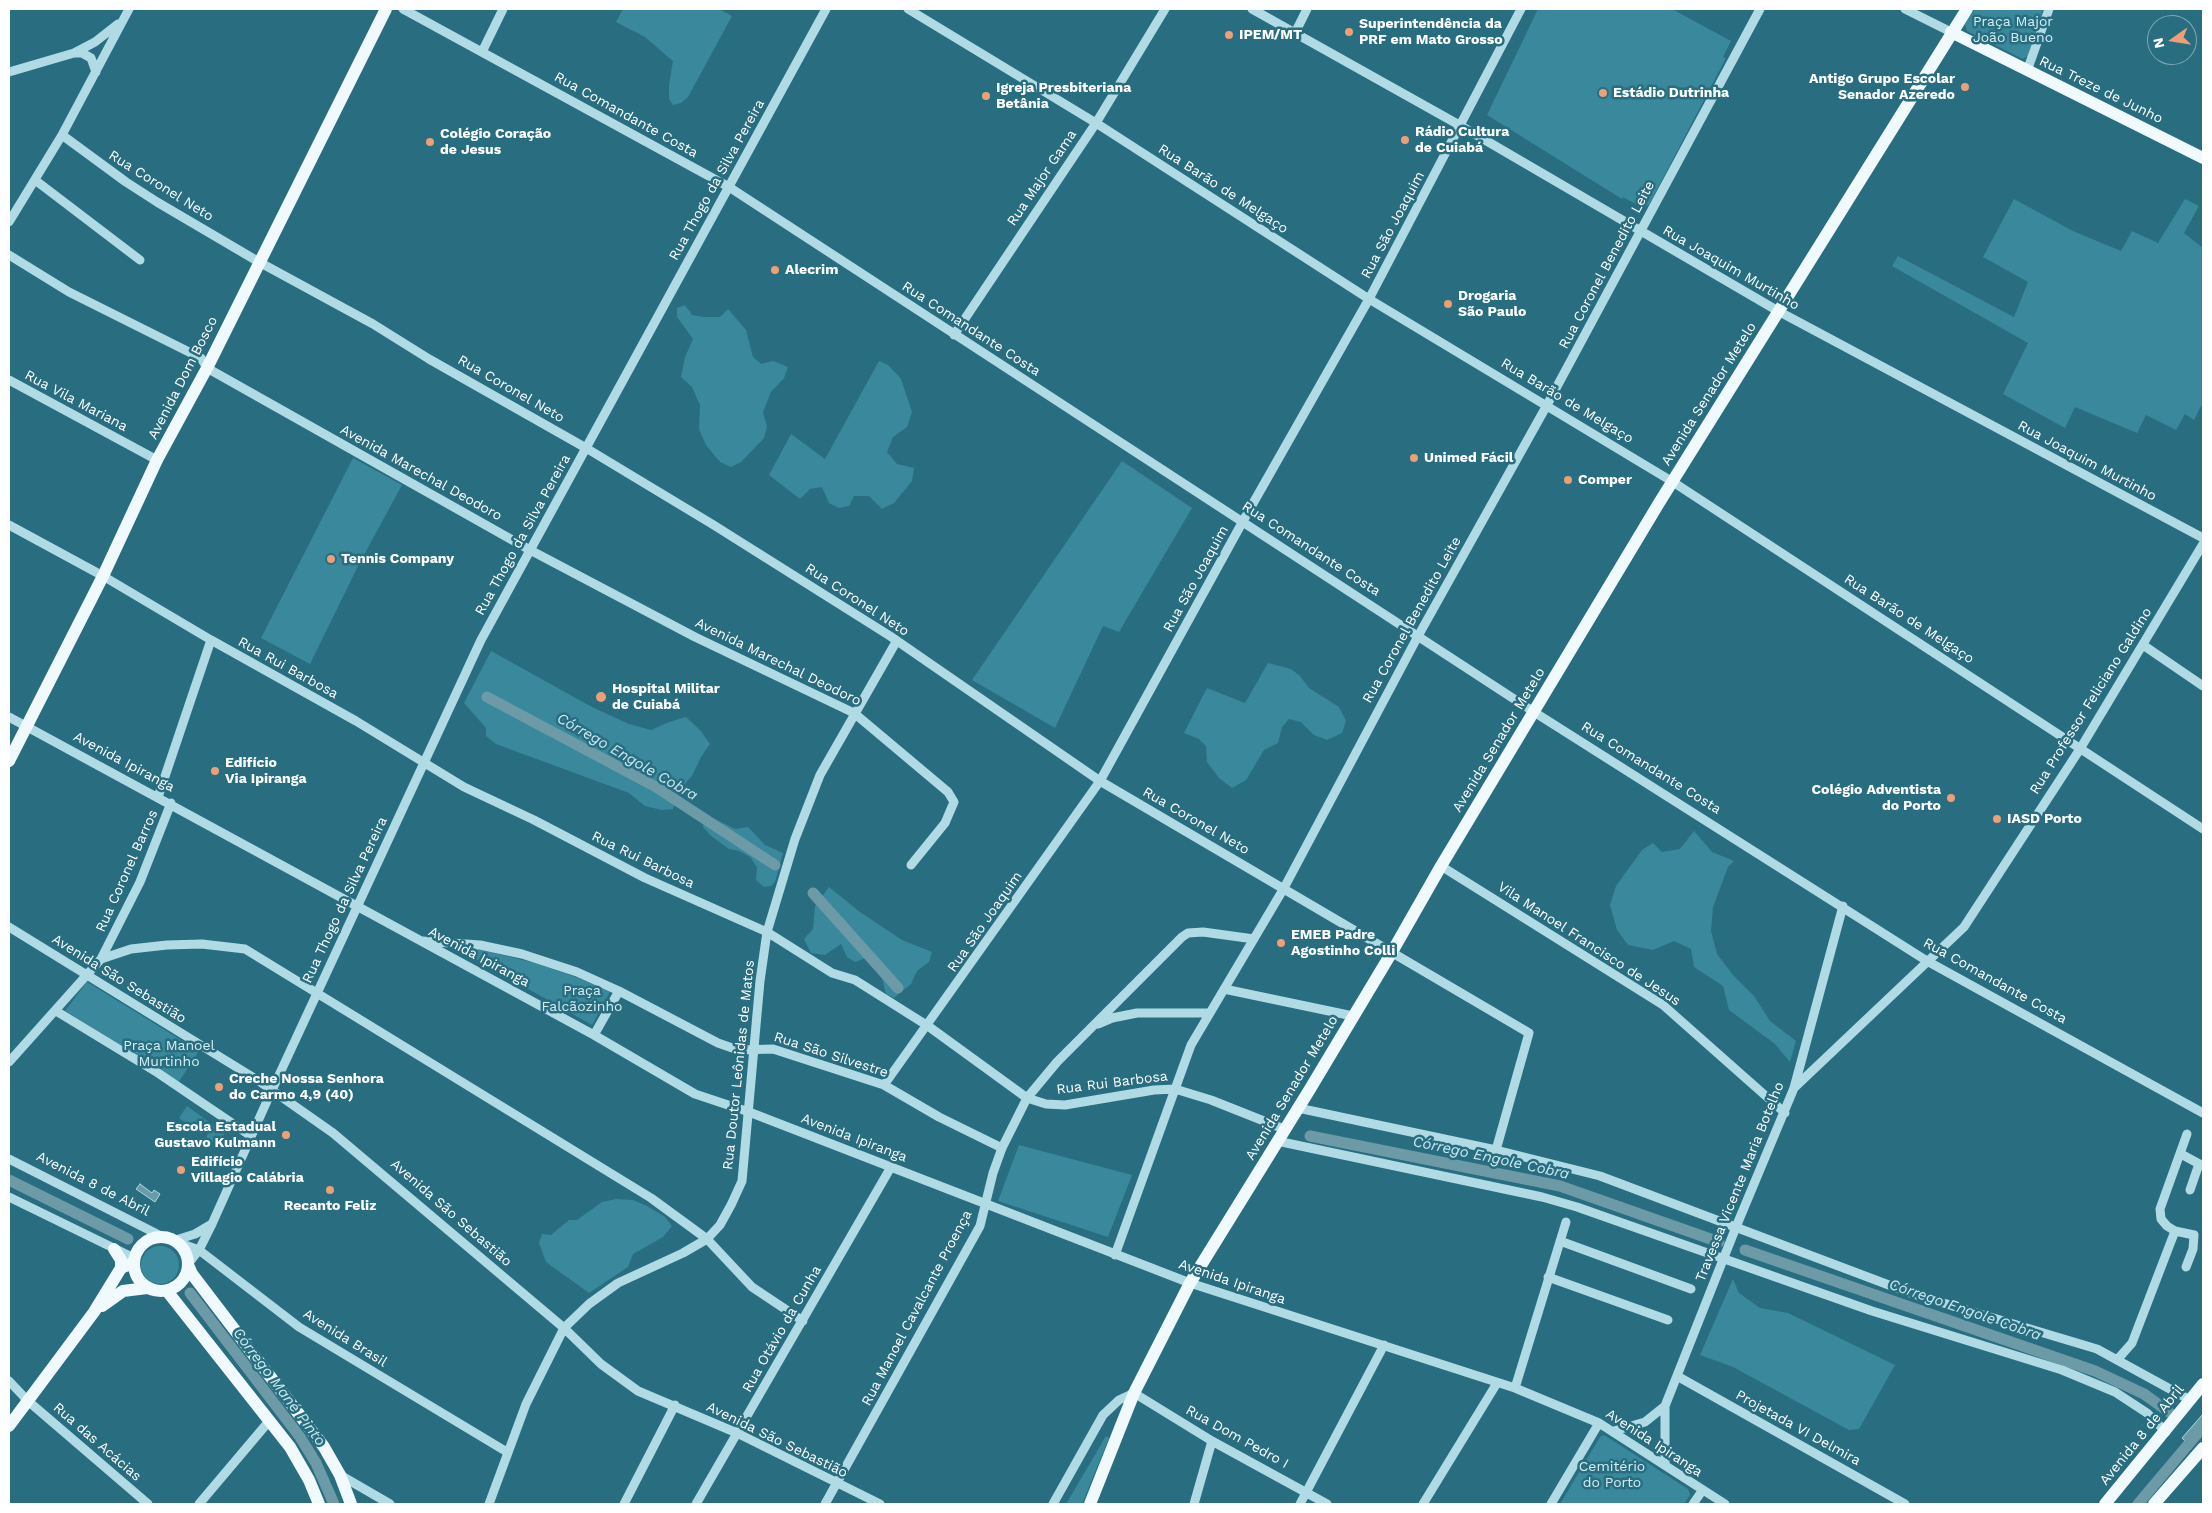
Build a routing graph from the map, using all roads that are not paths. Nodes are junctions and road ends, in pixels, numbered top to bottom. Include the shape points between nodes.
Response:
1 (128, 9) edge
2 (386, 9) edge
3 (403, 9) edge
4 (502, 9) edge
5 (826, 9) edge
6 (908, 9) edge
7 (1165, 9) edge
8 (1252, 9) edge
9 (1307, 9) edge
10 (1521, 9) edge
11 (1760, 9) edge
12 (1905, 9) edge
13 (1967, 9) edge
14 (2049, 9) edge
15 (124, 18) junction
16 (1951, 32) junction
17 (1295, 33) junction
18 (482, 52) junction
19 (74, 53) junction
20 (2027, 70) junction
21 (9, 72) edge
22 (96, 72) junction
23 (1096, 123) junction
24 (1461, 126) junction
25 (62, 135) junction
26 (2203, 158) edge
27 (35, 180) junction
28 (729, 187) junction
29 (9, 222) edge
30 (1641, 232) junction
31 (9, 255) edge
32 (140, 260) dead end
33 (259, 262) junction
34 (1369, 299) junction
35 (1778, 311) junction
36 (954, 335) junction
37 (207, 368) junction
38 (9, 380) edge
39 (1547, 405) junction
40 (586, 448) junction
41 (157, 460) junction
42 (1672, 482) junction
43 (1243, 521) junction
44 (9, 525) edge
45 (2203, 538) edge
46 (2203, 544) edge
47 (530, 550) junction
48 (103, 576) junction
49 (1418, 635) junction
50 (211, 640) junction
51 (896, 642) junction
52 (2143, 645) junction
53 (2203, 686) edge
54 (1534, 712) junction
55 (854, 714) junction
56 (9, 717) edge
57 (27, 726) junction
58 (2080, 748) junction
59 (9, 762) edge
60 (424, 763) junction
61 (1100, 782) junction
62 (158, 797) junction
63 (171, 803) junction
64 (2203, 829) edge
65 (910, 865) dead end
66 (1441, 866) junction
67 (1284, 888) junction
68 (358, 906) junction
69 (1843, 906) junction
70 (9, 927) edge
71 (767, 932) junction
72 (1254, 939) junction
73 (420, 941) junction
74 (1392, 952) junction
75 (101, 959) junction
76 (1927, 960) junction
77 (87, 974) junction
78 (1224, 989) junction
79 (619, 991) junction
80 (317, 994) junction
81 (56, 1010) junction
82 (1208, 1014) junction
83 (1353, 1016) junction
84 (928, 1026) junction
85 (1093, 1027) junction
86 (594, 1035) junction
87 (755, 1049) junction
88 (9, 1062) edge
89 (884, 1085) junction
90 (1794, 1088) junction
91 (272, 1090) junction
92 (1175, 1090) junction
93 (1027, 1098) junction
94 (1298, 1108) junction
95 (749, 1112) junction
96 (1785, 1113) junction
97 (2203, 1113) edge
98 (1284, 1129) junction
99 (2186, 1134) dead end
100 (251, 1136) junction
101 (1277, 1141) junction
102 (1002, 1148) junction
103 (1496, 1150) junction
104 (2181, 1154) junction
105 (9, 1159) edge
106 (2201, 1165) edge
107 (891, 1167) junction
108 (2190, 1190) dead end
109 (9, 1197) edge
110 (987, 1204) junction
111 (1566, 1222) dead end
112 (212, 1224) junction
113 (1736, 1227) junction
114 (2175, 1230) junction
115 (169, 1239) junction
116 (707, 1239) junction
117 (1560, 1241) junction
118 (114, 1249) junction
119 (199, 1250) junction
120 (1115, 1255) junction
121 (1723, 1259) junction
122 (134, 1261) junction
123 (188, 1264) junction
124 (2186, 1267) dead end
125 (121, 1268) junction
126 (1548, 1277) junction
127 (1190, 1283) junction
128 (147, 1288) junction
129 (1691, 1289) dead end
130 (167, 1291) junction
131 (94, 1312) junction
132 (1668, 1320) dead end
133 (803, 1321) junction
134 (564, 1328) junction
135 (1384, 1345) junction
136 (2117, 1360) junction
137 (1677, 1376) junction
138 (9, 1381) edge
139 (1497, 1382) junction
140 (2203, 1384) edge
141 (1515, 1388) junction
142 (1134, 1393) junction
143 (2190, 1400) junction
144 (28, 1401) junction
145 (675, 1405) junction
146 (1665, 1406) junction
147 (270, 1420) junction
148 (1599, 1423) junction
149 (9, 1426) edge
150 (1614, 1431) junction
151 (2166, 1432) junction
152 (737, 1433) junction
153 (1212, 1441) junction
154 (2203, 1448) edge
155 (507, 1452) junction
156 (1665, 1464) junction
157 (340, 1475) junction
158 (836, 1484) junction
159 (1306, 1491) junction
160 (1702, 1491) junction
161 (148, 1504) edge
162 (199, 1504) edge
163 (318, 1504) edge
164 (351, 1504) edge
165 (390, 1504) edge
166 (489, 1504) edge
167 (624, 1504) edge
168 (696, 1504) edge
169 (825, 1504) edge
170 (880, 1504) edge
171 (1052, 1504) edge
172 (1090, 1504) edge
173 (1194, 1504) edge
174 (1300, 1504) edge
175 (1327, 1504) edge
176 (1423, 1504) edge
177 (1551, 1504) edge
178 (1693, 1504) edge
179 (1725, 1504) edge
180 (1905, 1504) edge
181 (2105, 1504) edge
182 (2154, 1504) edge

1 - 15 street
2 - 33 main road, Avenida Dom Bosco
3 - 18 street, Rua Comandante Costa
4 - 18 street
5 - 28 street, Rua Thogo da Silva Pereira
6 - 23 street, Rua Barão de Melgaço
7 - 23 street, Rua Major Gama
8 - 17 street, Rua Joaquim Murtinho
9 - 17 street
10 - 24 street, Rua São Joaquim
11 - 30 street, Rua Coronel Benedito Leite
12 - 16 street, Rua Treze de Junho
13 - 16 main road, Avenida Senador Metelo
14 - 20 street
15 - 19 street via 99,40
15 - 22 street
16 - 20 main road, Rua Treze de Junho
16 - 35 main road, Avenida Senador Metelo
17 - 24 street, Rua Joaquim Murtinho
18 - 28 street, Rua Comandante Costa
19 - 21 street
19 - 22 street via 91,58
20 - 26 main road, Rua Treze de Junho
22 - 25 street
23 - 34 street, Rua Barão de Melgaço
23 - 36 street, Rua Major Gama
24 - 30 street, Rua Joaquim Murtinho
24 - 34 street, Rua São Joaquim
25 - 27 street
25 - 33 street, Rua Coronel Neto via 126,182
27 - 29 street
27 - 32 street
28 - 36 street, Rua Comandante Costa
28 - 40 street, Rua Thogo da Silva Pereira
30 - 35 street, Rua Joaquim Murtinho
30 - 39 street, Rua Coronel Benedito Leite
31 - 37 street, Avenida Marechal Deodoro via 70,292 201,358
33 - 37 main road, Avenida Dom Bosco
33 - 40 street, Rua Coronel Neto
34 - 39 street, Rua Barão de Melgaço
34 - 43 street, Rua São Joaquim
35 - 42 main road, Avenida Senador Metelo
35 - 45 street, Rua Joaquim Murtinho
36 - 43 street, Rua Comandante Costa
37 - 41 main road, Avenida Dom Bosco
37 - 47 street, Avenida Marechal Deodoro
38 - 41 street, Rua Vila Mariana
39 - 42 street, Rua Barão de Melgaço
39 - 49 street, Rua Coronel Benedito Leite
40 - 47 street, Rua Thogo da Silva Pereira
40 - 51 street, Rua Coronel Neto
41 - 48 main road, Avenida Dom Bosco
42 - 54 main road, Avenida Senador Metelo
42 - 58 street, Rua Barão de Melgaço
43 - 49 street, Rua Comandante Costa
43 - 61 street, Rua São Joaquim
44 - 48 street, Rua Rui Barbosa
46 - 52 street, Rua Professor Feliciano Galdino
47 - 55 street, Avenida Marechal Deodoro via 695,637
47 - 60 street, Rua Thogo da Silva Pereira via 477,649
48 - 50 street, Rua Rui Barbosa
48 - 57 main road, Avenida Dom Bosco
49 - 54 street, Rua Comandante Costa
49 - 67 street, Rua Coronel Benedito Leite
50 - 60 street, Rua Rui Barbosa
50 - 62 street, Rua Coronel Barros
51 - 55 street, Rua Doutor Leônidas de Matos
51 - 61 street, Rua Coronel Neto
52 - 53 street
52 - 58 street, Rua Professor Feliciano Galdino
54 - 66 main road, Avenida Senador Metelo
54 - 69 street, Rua Comandante Costa
55 - 65 street, Avenida Marechal Deodoro via 919,766 948,792 954,802 945,822
55 - 71 street, Rua Doutor Leônidas de Matos via 820,775
56 - 57 street, Avenida Ipiranga
57 - 59 main road, Avenida Dom Bosco
57 - 62 street, Avenida Ipiranga
58 - 64 street, Rua Barão de Melgaço
58 - 76 street, Rua Professor Feliciano Galdino via 1964,927
60 - 68 street, Rua Thogo da Silva Pereira
60 - 71 street, Rua Rui Barbosa via 464,787 645,878
61 - 67 street, Rua Coronel Neto
61 - 84 street, Rua São Joaquim
62 - 63 street, Avenida Ipiranga
63 - 68 street, Avenida Ipiranga
63 - 75 street, Rua Coronel Barros via 140,882
66 - 74 main road, Avenida Senador Metelo
66 - 96 street, Vila Manoel Francisco de Jesus via 1663,1005
67 - 72 street, Rua Coronel Benedito Leite
67 - 74 street, Rua Coronel Neto
68 - 73 street, Avenida Ipiranga
68 - 80 street, Rua Thogo da Silva Pereira
69 - 76 street, Rua Comandante Costa
69 - 90 street, Travessa Vicente Maria Botelho
70 - 77 street, Avenida São Sebastião
71 - 84 street, Rua Rui Barbosa via 832,973 854,980
71 - 87 street, Rua Doutor Leônidas de Matos
72 - 78 street, Rua Coronel Benedito Leite
72 - 85 street, Rua Manoel Cavalcante Proença via 1188,933
73 - 79 street, Rua São Silvestre via 463,942 522,954 577,972
73 - 86 street, Avenida Ipiranga
74 - 83 main road, Avenida Senador Metelo
74 - 103 street, Rua Coronel Neto via 1529,1032
75 - 77 street, Rua Coronel Barros
75 - 80 street via 149,946 202,944 236,947 259,957
76 - 90 street, Rua Professor Feliciano Galdino
76 - 97 street, Rua Comandante Costa
77 - 81 street, Rua Coronel Barros
77 - 91 street, Avenida São Sebastião
78 - 82 street, Rua Coronel Benedito Leite
78 - 83 street
79 - 86 street
79 - 87 street, Rua São Silvestre via 718,1043 738,1050
80 - 91 street, Rua Thogo da Silva Pereira
80 - 116 street via 651,1198
81 - 88 street, Rua Coronel Barros
81 - 100 street
82 - 85 street, Rua Manoel Cavalcante Proença via 1137,1013 1112,1018
82 - 92 street, Rua Coronel Benedito Leite via 1191,1045
83 - 94 main road, Avenida Senador Metelo
84 - 89 street, Rua São Joaquim
84 - 93 street, Rua Rui Barbosa
85 - 93 street, Rua Manoel Cavalcante Proença via 1056,1062
86 - 95 street, Avenida Ipiranga via 695,1094
87 - 89 street, Rua São Silvestre via 773,1049
87 - 95 street, Rua Doutor Leônidas de Matos
89 - 102 street, Rua São Silvestre via 959,1128
90 - 96 street, Travessa Vicente Maria Botelho
91 - 100 street, Rua Thogo da Silva Pereira
91 - 134 street, Avenida São Sebastião via 369,1162
92 - 93 street, Rua Rui Barbosa via 1154,1090 1066,1105 1046,1104
92 - 98 street, Rua Rui Barbosa via 1211,1100
92 - 120 street, Rua Coronel Benedito Leite
93 - 102 street, Rua Manoel Cavalcante Proença
94 - 98 main road, Avenida Senador Metelo
94 - 103 street
95 - 107 street, Avenida Ipiranga
95 - 116 street, Rua Doutor Leônidas de Matos via 742,1180 720,1225
96 - 113 street, Travessa Vicente Maria Botelho
98 - 101 main road, Avenida Senador Metelo
99 - 104 street
100 - 112 street, Rua Thogo da Silva Pereira
101 - 121 street via 1542,1197
101 - 127 main road, Avenida Senador Metelo
102 - 110 street, Rua Manoel Cavalcante Proença
103 - 113 street via 1600,1176
104 - 106 street
104 - 114 street via 2160,1209 2160,1219
105 - 115 street, Avenida 8 de Abril
106 - 108 street
107 - 110 street, Avenida Ipiranga
107 - 133 street, Rua Otávio da Cunha
109 - 118 street
110 - 120 street, Avenida Ipiranga
110 - 158 street, Rua Manoel Cavalcante Proença via 980,1226
111 - 117 street
112 - 115 street via 195,1234
112 - 119 street, Rua Thogo da Silva Pereira
113 - 121 street, Travessa Vicente Maria Botelho
113 - 136 street via 1910,1293 2071,1340 2098,1349
114 - 124 street via 2194,1235
114 - 136 street via 2132,1343
115 - 119 street, Avenida Brasil
115 - 122 main road via 145,1242
115 - 123 main road via 183,1249
116 - 133 street via 752,1287
116 - 134 street, Rua Doutor Leônidas de Matos via 618,1283
117 - 126 street
117 - 129 street
118 - 122 street
118 - 125 main road via 121,1260
119 - 123 street, Rua Thogo da Silva Pereira
119 - 155 street, Avenida Brasil via 299,1327
120 - 127 street, Avenida Ipiranga
121 - 137 street, Travessa Vicente Maria Botelho
121 - 151 street via 1872,1311 2062,1370 2115,1392 2153,1418
122 - 125 main road
122 - 128 main road via 137,1277
123 - 130 main road via 179,1284
123 - 157 main road via 192,1274 302,1416
125 - 131 main road
126 - 132 street
126 - 141 street
127 - 135 street, Avenida Ipiranga
127 - 142 main road, Avenida Senador Metelo
128 - 130 main road
128 - 131 main road via 123,1290
130 - 147 main road
131 - 144 main road
133 - 152 street, Rua Otávio da Cunha
134 - 145 street, Avenida São Sebastião via 601,1364 638,1391
134 - 155 street, Rua Doutor Leônidas de Matos via 526,1404
135 - 139 street, Avenida Ipiranga
135 - 159 street
136 - 143 street
137 - 146 street, Travessa Vicente Maria Botelho
137 - 180 street, Projetada VI Delmira
138 - 144 street, Rua das Acácias
139 - 141 street, Avenida Ipiranga
139 - 176 street
140 - 143 main road, Avenida 8 de Abril
141 - 148 street, Avenida Ipiranga
142 - 153 street, Rua Dom Pedro I
142 - 171 street via 1119,1400 1103,1415
142 - 172 main road, Avenida Senador Metelo
143 - 151 main road, Avenida 8 de Abril
144 - 149 main road
144 - 161 street, Rua das Acácias
145 - 152 street, Avenida São Sebastião
145 - 167 street
146 - 150 street, Travessa Vicente Maria Botelho via 1645,1422
146 - 156 street, Travessa Vicente Maria Botelho
147 - 162 street
147 - 163 main road via 300,1464
148 - 150 street, Avenida Ipiranga
148 - 177 street
150 - 156 street, Avenida Ipiranga
151 - 181 main road, Avenida 8 de Abril
152 - 158 street, Avenida São Sebastião
152 - 168 street, Rua Otávio da Cunha
153 - 159 street, Rua Dom Pedro I
153 - 173 street
154 - 182 main road
155 - 166 street, Rua Doutor Leônidas de Matos
156 - 160 street, Avenida Ipiranga
157 - 164 main road
157 - 165 street
158 - 169 street, Rua Manoel Cavalcante Proença
158 - 170 street, Avenida São Sebastião
159 - 174 street
159 - 175 street, Rua Dom Pedro I
160 - 178 street
160 - 179 street, Avenida Ipiranga

